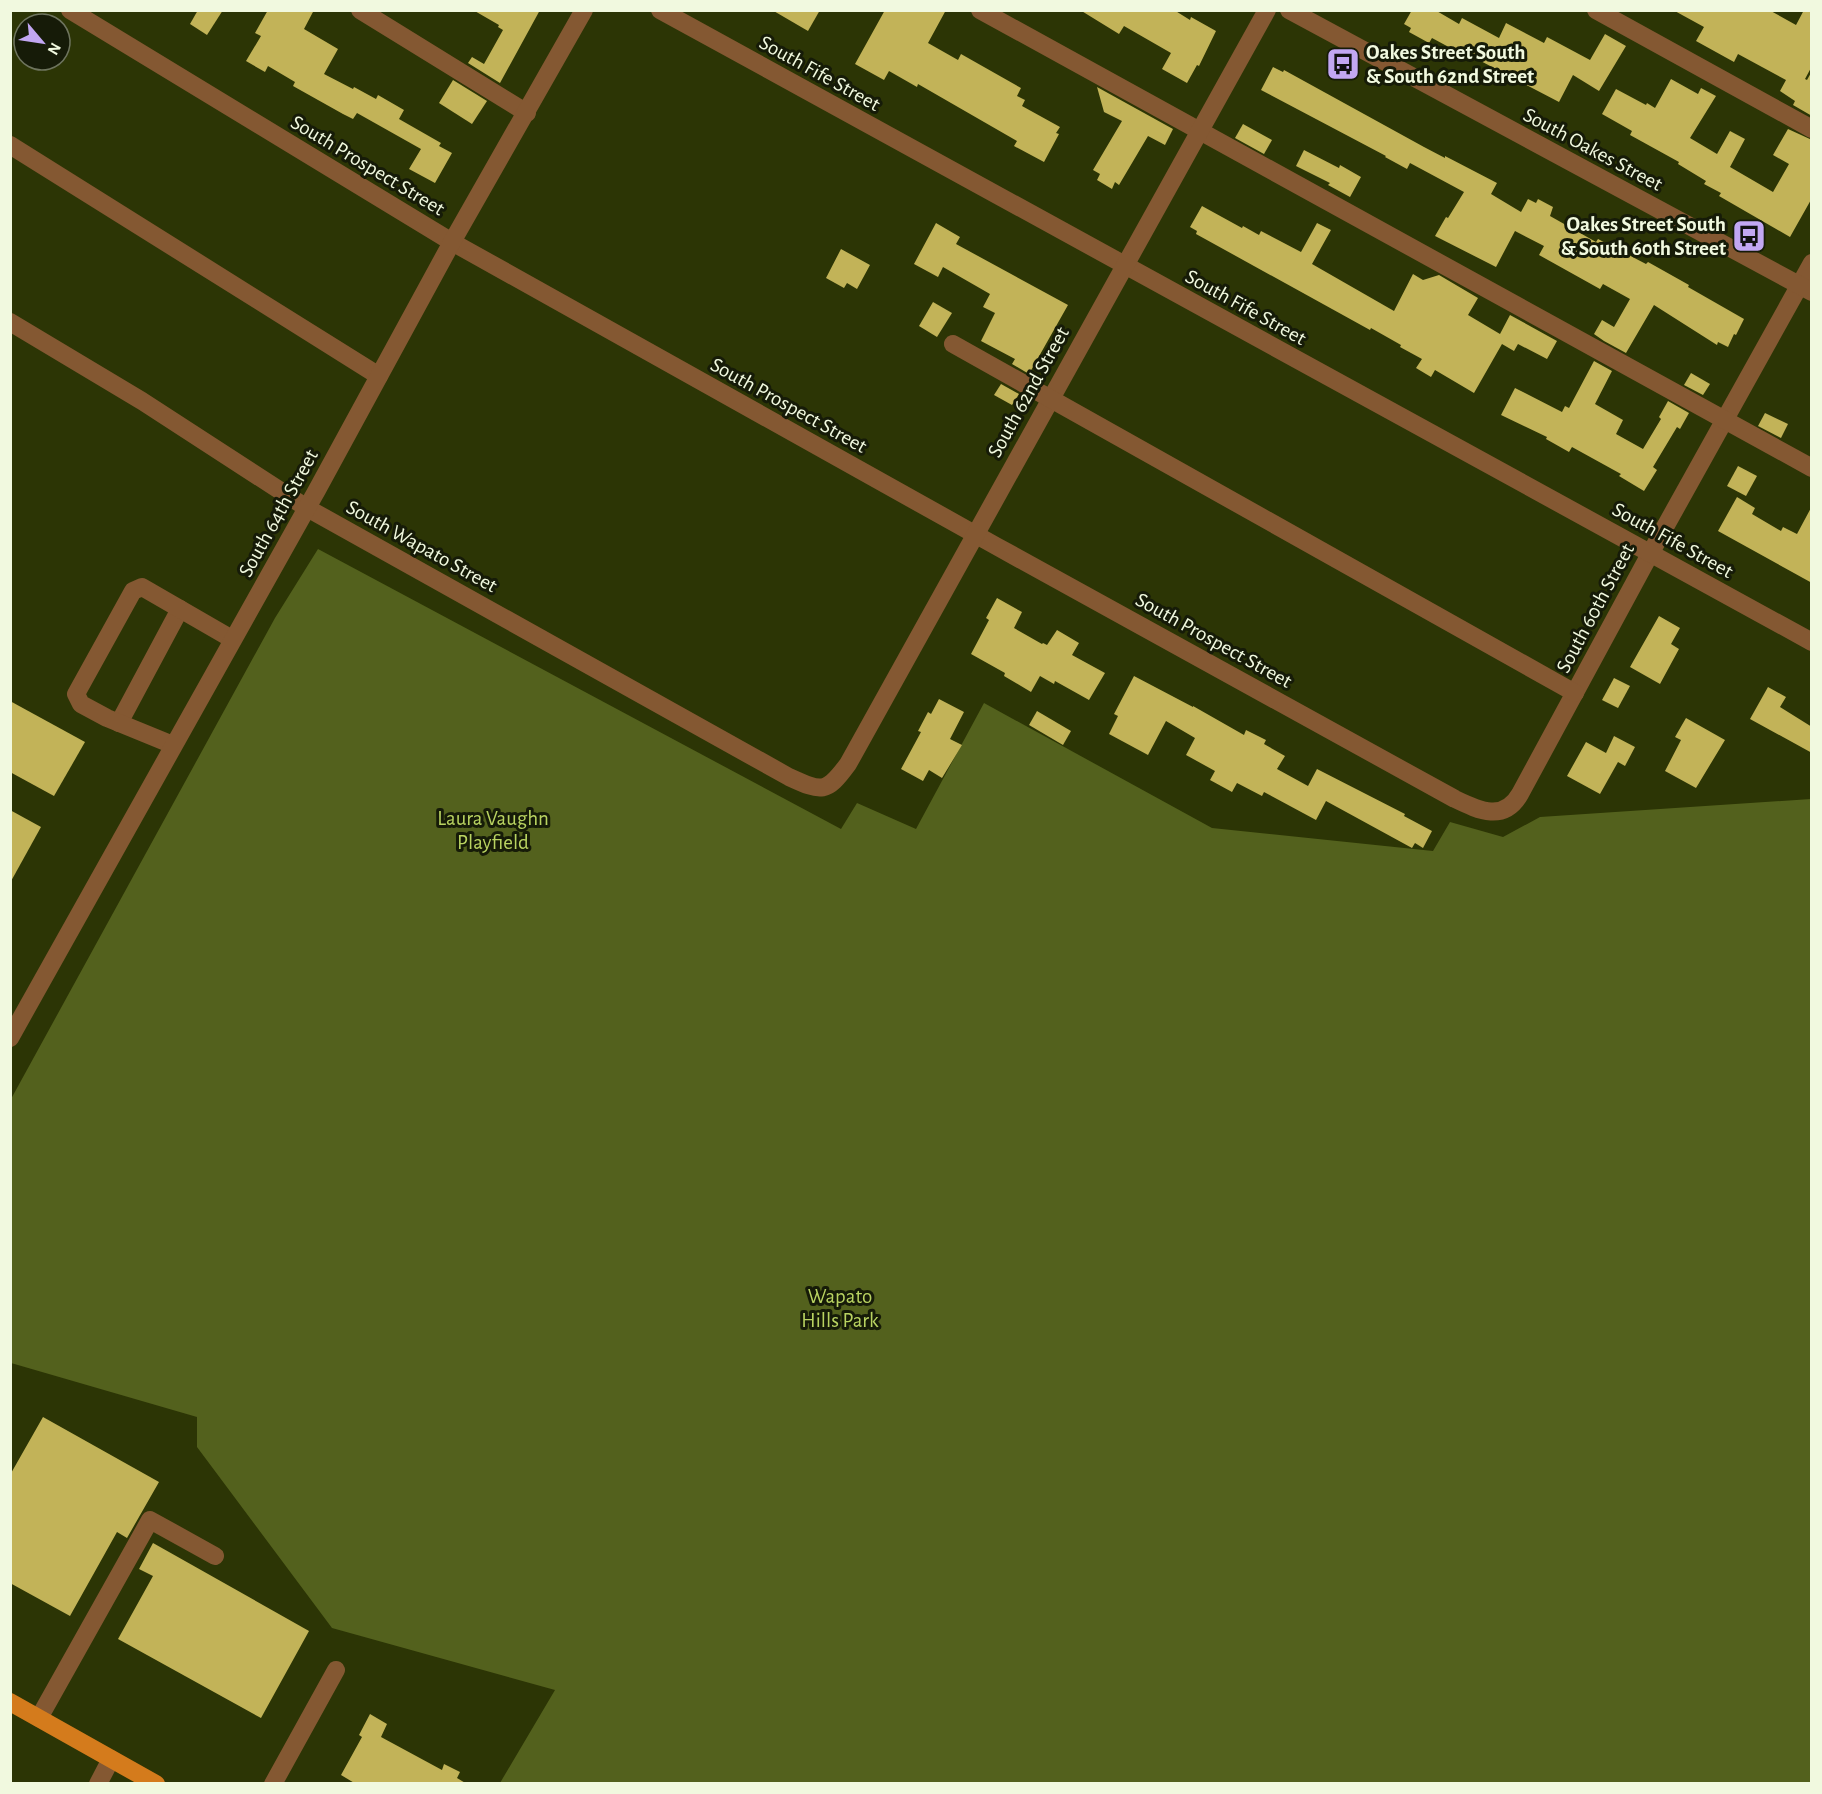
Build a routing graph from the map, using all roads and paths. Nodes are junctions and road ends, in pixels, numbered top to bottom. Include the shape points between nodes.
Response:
1 (70, 10) edge
2 (360, 10) edge
3 (584, 10) edge
4 (660, 10) edge
5 (980, 10) edge
6 (1267, 10) edge
7 (1289, 10) edge
8 (1596, 10) edge
9 (527, 113) junction
10 (1812, 129) edge
11 (1199, 132) junction
12 (10, 145) edge
13 (452, 242) junction
14 (1812, 263) edge
15 (1124, 266) junction
16 (1805, 289) edge
17 (10, 322) edge
18 (953, 344) dead end
19 (379, 375) junction
20 (1050, 398) junction
21 (1724, 420) junction
22 (1812, 468) edge
23 (307, 508) junction
24 (975, 534) junction
25 (1650, 554) junction
26 (180, 609) junction
27 (232, 639) junction
28 (1812, 642) edge
29 (1575, 693) junction
30 (119, 723) junction
31 (173, 746) junction
32 (823, 788) joint
33 (1500, 811) joint
34 (10, 1038) edge
35 (214, 1556) dead end
36 (336, 1670) dead end
37 (10, 1702) edge
38 (39, 1718) junction
39 (111, 1759) junction
40 (98, 1784) edge
41 (156, 1784) edge
42 (273, 1784) edge

1 - 13 street, South Prospect Street
2 - 9 street
3 - 9 street, South 64th Street
4 - 15 street, South Fife Street
5 - 11 street
6 - 11 street, South 62nd Street
7 - 16 street, South Oakes Street
8 - 10 street
9 - 13 street, South 64th Street
11 - 15 street, South 62nd Street
11 - 21 street
12 - 19 street
13 - 19 street, South 64th Street
13 - 24 street, South Prospect Street
14 - 16 street, South 60th Street
15 - 20 street, South 62nd Street
15 - 25 street, South Fife Street
16 - 21 street, South 60th Street
17 - 23 street, South Wapato Street via 142,401
18 - 20 street
19 - 23 street, South 64th Street
20 - 24 street, South 62nd Street
20 - 29 street
21 - 22 street
21 - 25 street, South 60th Street
23 - 27 street, South 64th Street
23 - 32 street, South Wapato Street via 789,777
24 - 32 street, South 62nd Street via 848,764 831,785
24 - 33 street, South Prospect Street via 1455,799 1481,810
25 - 28 street, South Fife Street
25 - 29 street, South 60th Street
26 - 27 street
26 - 30 street
26 - 30 street via 142,587 133,591 75,694 81,704
27 - 31 street, South 64th Street
29 - 33 street, South 60th Street via 1515,802
30 - 31 street
31 - 34 street, South 64th Street
35 - 38 street via 150,1520
36 - 42 street
37 - 38 main road
38 - 39 main road
39 - 40 street
39 - 41 main road

